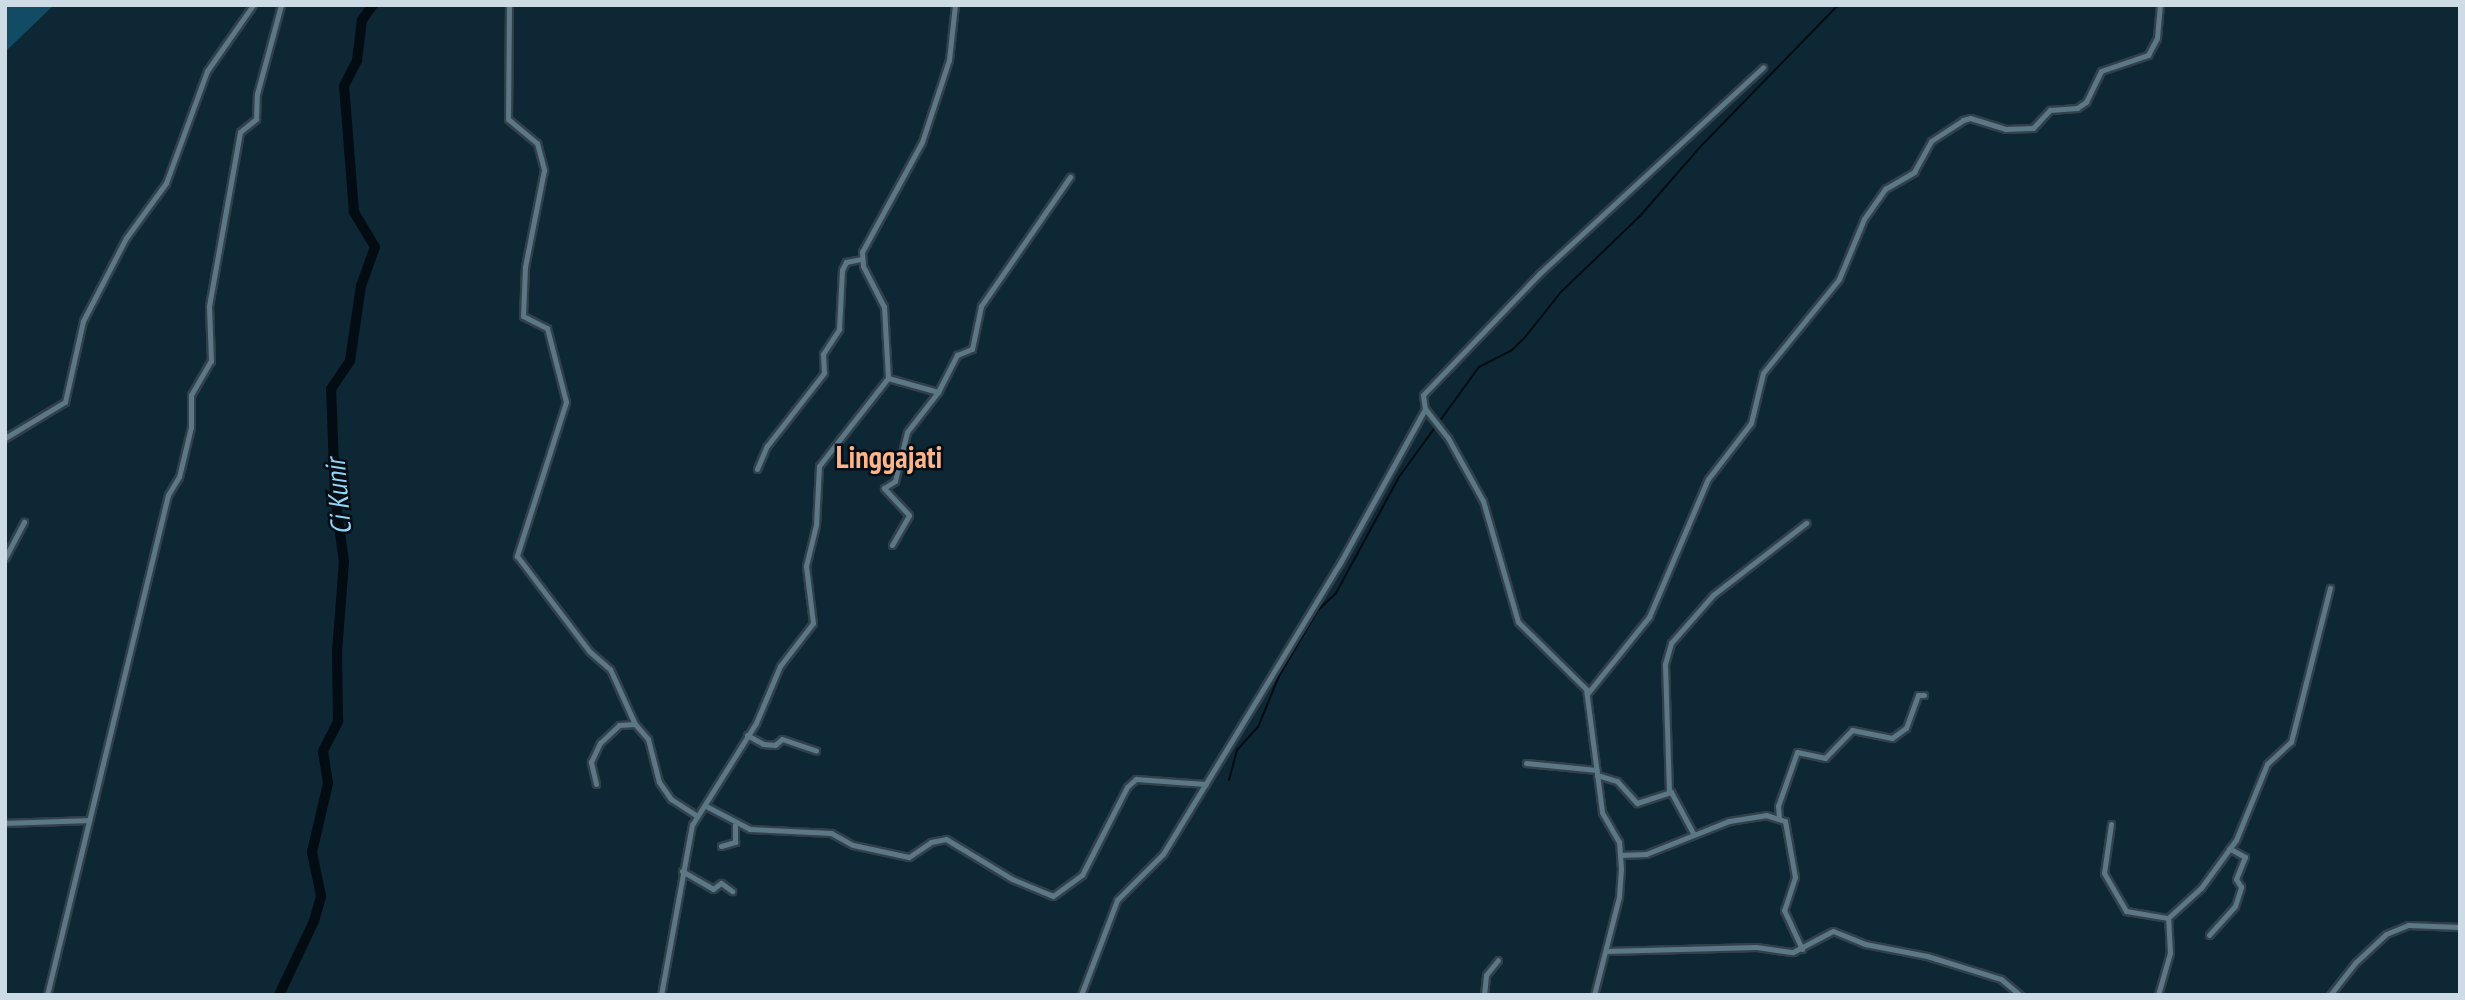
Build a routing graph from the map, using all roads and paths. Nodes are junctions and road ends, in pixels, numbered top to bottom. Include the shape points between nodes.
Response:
1 (253, 5) edge
2 (281, 5) edge
3 (509, 5) edge
4 (955, 5) edge
5 (2160, 5) edge
6 (1763, 67) dead end
7 (1070, 177) dead end
8 (861, 259) junction
9 (888, 378) junction
10 (938, 392) junction
11 (1425, 409) junction
12 (5, 438) edge
13 (757, 469) dead end
14 (24, 522) dead end
15 (1806, 523) dead end
16 (892, 545) dead end
17 (5, 558) edge
18 (2330, 588) dead end
19 (1587, 694) junction
20 (1924, 695) dead end
21 (635, 724) junction
22 (747, 736) junction
23 (816, 751) dead end
24 (1526, 763) dead end
25 (1597, 773) junction
26 (596, 784) dead end
27 (1206, 784) junction
28 (1669, 792) junction
29 (706, 806) junction
30 (697, 816) junction
31 (1779, 819) junction
32 (89, 820) junction
33 (5, 823) edge
34 (2111, 824) dead end
35 (735, 825) junction
36 (1693, 832) junction
37 (722, 846) dead end
38 (2229, 848) junction
39 (1620, 855) junction
40 (682, 871) junction
41 (732, 891) dead end
42 (2168, 918) junction
43 (2460, 927) edge
44 (2209, 935) dead end
45 (1802, 949) junction
46 (1606, 951) junction
47 (1498, 960) dead end
48 (47, 995) edge
49 (661, 995) edge
50 (1081, 995) edge
51 (1484, 995) edge
52 (1594, 995) edge
53 (2020, 995) edge
54 (2158, 995) edge
55 (2330, 995) edge

1 - 12 street via 207,71 166,183 131,230 83,321 65,402
2 - 32 street via 257,94 256,120 240,132 209,306 211,361 191,395 191,427 179,477 169,495
3 - 21 street via 508,119 537,143 544,170 525,267 523,316 547,328 566,402 517,556 589,651 610,669
4 - 8 street via 949,60 922,142
5 - 19 street via 2157,38 2148,55 2101,71 2077,108 2050,110 2033,128 2005,129 1963,120 1931,141 1914,172 1885,189 1864,219 1839,279 1763,373 1751,423 1708,479 1650,617
6 - 11 street via 1539,274 1426,390
7 - 10 street via 983,302 972,349 957,355
8 - 9 street via 884,307
8 - 13 street via 846,262 842,270 839,329 823,354 824,373 767,446
9 - 10 street
9 - 22 street via 819,466 816,525 806,566 813,623 780,666 768,700
10 - 16 street via 911,423 895,481 884,488 909,515
11 - 19 street via 1483,502 1518,622
11 - 27 street via 1340,563
14 - 17 street
15 - 28 street via 1713,595 1671,643 1665,664
18 - 38 street via 2291,742 2267,764 2239,835
19 - 25 street
20 - 31 street via 1918,695 1906,728 1892,738 1852,730 1825,758 1797,752 1778,806
21 - 26 street via 619,725 600,743 591,762
21 - 30 street via 648,739 663,789
22 - 23 street via 763,744 775,745 782,739
22 - 29 street
24 - 25 street
25 - 28 street via 1617,781 1634,802
25 - 39 street via 1602,812 1619,842
27 - 35 street via 1136,779 1127,787 1082,875 1053,896 1012,879 946,839 931,842 909,857 853,845 831,833
27 - 50 street via 1163,854 1117,900
28 - 36 street
29 - 30 street
29 - 35 street
30 - 40 street
31 - 36 street via 1756,816
31 - 45 street via 1785,821 1795,877 1784,910
32 - 33 street
32 - 48 street
34 - 42 street via 2104,873 2126,911
35 - 37 street via 735,842
36 - 39 street via 1646,854
38 - 42 street via 2200,888
38 - 44 street via 2245,857 2236,878 2241,887 2235,906
39 - 46 street via 1619,897
40 - 41 street via 713,889 721,883
40 - 49 street
42 - 54 street via 2170,953
43 - 55 street via 2408,925 2386,934 2355,962
45 - 46 street
45 - 53 street via 1833,931 1865,944 1927,956 2001,979
46 - 52 street
47 - 51 street via 1486,975

